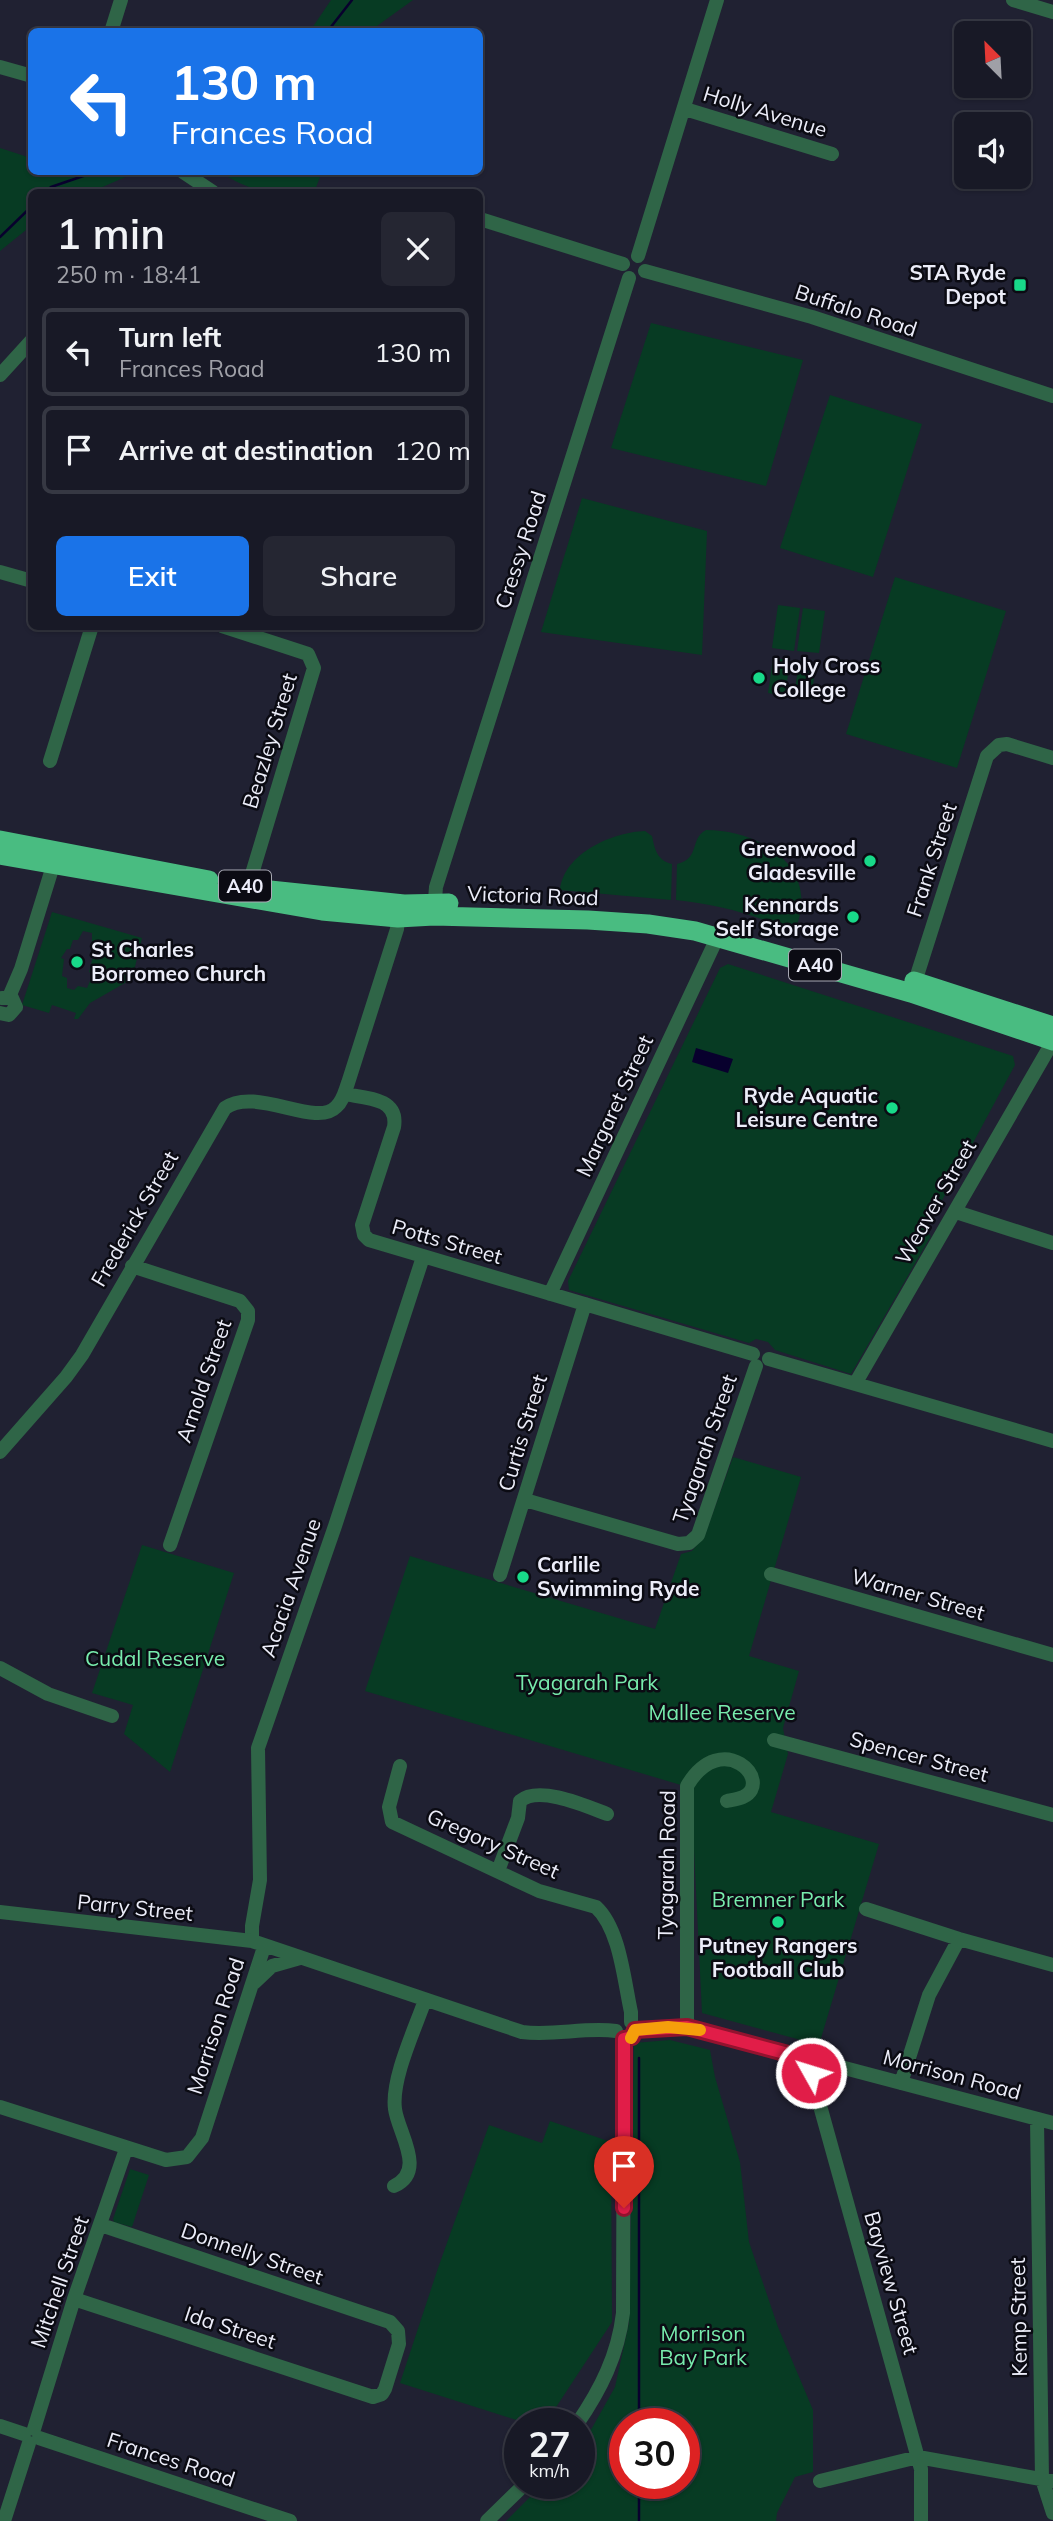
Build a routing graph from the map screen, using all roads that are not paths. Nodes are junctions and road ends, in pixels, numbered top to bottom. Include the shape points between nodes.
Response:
1 (121, 0) edge
2 (717, 0) edge
3 (1013, 0) edge
4 (1053, 12) edge
5 (112, 28) edge
6 (0, 67) edge
7 (28, 75) edge
8 (685, 109) junction
9 (832, 154) dead end
10 (188, 175) edge
11 (209, 189) edge
12 (483, 220) edge
13 (638, 257) junction
14 (623, 264) junction
15 (645, 271) junction
16 (629, 278) junction
17 (28, 344) edge
18 (0, 375) edge
19 (1053, 396) edge
20 (0, 572) edge
21 (28, 580) edge
22 (91, 630) edge
23 (234, 630) edge
24 (1053, 758) edge
25 (50, 761) dead end
26 (0, 840) edge
27 (0, 855) edge
28 (55, 859) junction
29 (248, 887) junction
30 (434, 909) junction
31 (398, 918) junction
32 (718, 936) junction
33 (913, 987) junction
34 (4, 998) edge
35 (1, 1019) edge
36 (1053, 1026) edge
37 (1053, 1041) edge
38 (344, 1094) junction
39 (956, 1212) junction
40 (1053, 1243) edge
41 (423, 1257) junction
42 (132, 1266) junction
43 (550, 1294) junction
44 (584, 1304) junction
45 (760, 1360) junction
46 (855, 1384) junction
47 (1053, 1441) edge
48 (0, 1452) edge
49 (525, 1500) junction
50 (170, 1545) dead end
51 (771, 1574) dead end
52 (500, 1575) dead end
53 (1053, 1655) edge
54 (0, 1668) edge
55 (112, 1716) dead end
56 (774, 1740) dead end
57 (400, 1766) dead end
58 (727, 1801) dead end
59 (607, 1814) dead end
60 (1053, 1815) edge
61 (498, 1871) junction
62 (866, 1909) dead end
63 (0, 1912) edge
64 (959, 1939) junction
65 (258, 1944) junction
66 (302, 1958) junction
67 (1053, 1965) edge
68 (254, 1983) junction
69 (425, 2000) junction
70 (687, 2027) junction
71 (626, 2030) junction
72 (807, 2059) junction
73 (901, 2083) junction
74 (0, 2107) edge
75 (1037, 2119) junction
76 (1053, 2123) edge
77 (126, 2149) junction
78 (394, 2186) dead end
79 (101, 2225) junction
80 (74, 2299) junction
81 (373, 2397) joint
82 (586, 2408) edge
83 (0, 2426) edge
84 (32, 2436) junction
85 (918, 2457) junction
86 (1048, 2480) edge
87 (820, 2481) dead end
88 (510, 2499) edge
89 (1053, 2513) edge
90 (259, 2516) edge
91 (4, 2521) edge
92 (290, 2521) edge
93 (487, 2521) edge
94 (920, 2521) edge

1 - 5 street
2 - 8 street
3 - 4 street
6 - 7 street
8 - 9 street, Holly Avenue
8 - 13 street
10 - 11 street
12 - 14 street
13 - 14 street via 631,256
13 - 15 street via 646,264
14 - 16 street
15 - 16 street via 637,279
15 - 19 street, Buffalo Road via 812,317
16 - 30 street, Cressy Road via 473,767 436,887
17 - 18 street
20 - 21 street
22 - 25 street
23 - 29 street, Beazley Street via 308,654 314,667
24 - 33 street, Frank Street via 1017,745 999,744 987,756
26 - 28 highway, Victoria Road / A40
27 - 28 highway, Victoria Road / A40
28 - 29 highway, Victoria Road / A40
28 - 31 highway, Victoria Road / A40 via 246,900
28 - 34 street via 21,969
29 - 30 highway, Victoria Road / A40
30 - 31 highway, Victoria Road / A40
30 - 32 highway, Victoria Road / A40 via 624,922
30 - 33 highway, Victoria Road / A40 via 600,908 705,920
31 - 38 street
32 - 33 highway, Victoria Road / A40
32 - 43 street, Margaret Street
33 - 36 highway, Victoria Road / A40
33 - 37 highway, Victoria Road / A40
34 - 35 street via 15,1003 15,1010
37 - 39 street, Weaver Street
38 - 41 street, Potts Street via 383,1102 395,1118 362,1225 364,1235
38 - 42 street, Frederick Street via 335,1108 324,1113 249,1101 225,1108
39 - 40 street
39 - 46 street, Weaver Street
41 - 43 street, Potts Street
41 - 65 street, Acacia Avenue via 258,1748 260,1880 252,1926
42 - 48 street, Frederick Street via 74,1366
42 - 50 street, Arnold Street via 240,1301 248,1311
43 - 44 street, Potts Street
44 - 45 street, Potts Street
44 - 49 street, Curtis Street
45 - 46 street, Potts Street
45 - 49 street, Tyagarah Street via 698,1535 690,1543 678,1544
46 - 47 street, Potts Street
49 - 52 street, Curtis Street
51 - 53 street, Warner Street
54 - 55 street via 48,1695
56 - 60 street, Spencer Street
57 - 61 street, Gregory Street via 389,1807 392,1822
58 - 70 street, Tyagarah Road via 745,1797 751,1790 748,1769 721,1759 702,1766 687,1786
59 - 61 street via 573,1801 525,1796
61 - 71 street, Gregory Street via 602,1913 614,1937 632,2012
62 - 64 street
63 - 65 street, Parry Street
64 - 67 street
64 - 73 street via 929,1995
65 - 66 street, Morrison Road
65 - 68 street, Morrison Road
66 - 68 street via 272,1966
66 - 69 street, Morrison Road
68 - 77 street, Morrison Road via 198,2145 178,2160
69 - 71 street, Morrison Road via 522,2032
69 - 78 street via 394,2088 395,2110 410,2160 403,2182
70 - 71 street, Morrison Road
70 - 72 street, Morrison Road
71 - 82 street via 624,2313 607,2373
72 - 73 street, Morrison Road
72 - 85 street, Bayview Street
73 - 75 street, Morrison Road
74 - 77 street, Morrison Road
75 - 76 street, Morrison Road
75 - 86 street, Kemp Street
77 - 79 street, Mitchell Street
79 - 80 street, Mitchell Street
79 - 81 street, Donnelly Street via 390,2322 398,2330 399,2344 386,2389
80 - 81 street, Ida Street
80 - 84 street, Mitchell Street
83 - 84 street, Frances Road
84 - 90 street, Frances Road
84 - 91 street, Mitchell Street
85 - 86 street
85 - 87 street
85 - 94 street, Bayview Street
86 - 89 street, Kemp Street
88 - 93 street
90 - 92 street, Frances Road

